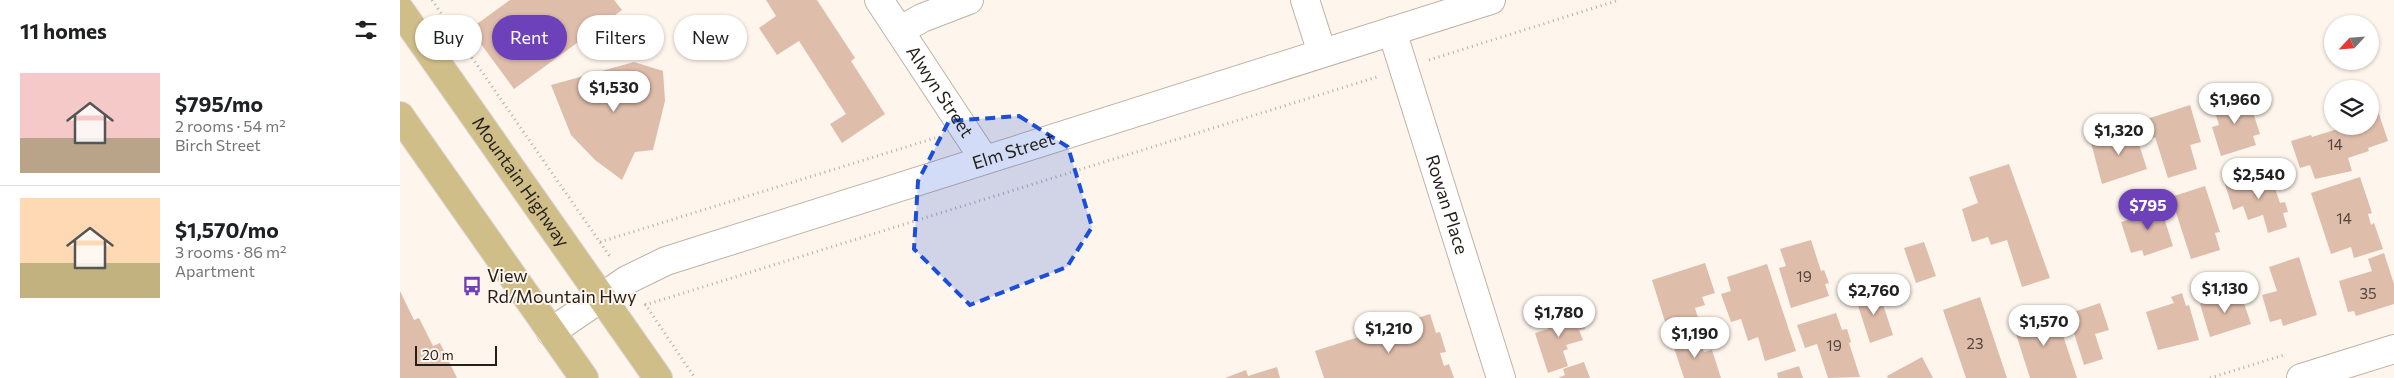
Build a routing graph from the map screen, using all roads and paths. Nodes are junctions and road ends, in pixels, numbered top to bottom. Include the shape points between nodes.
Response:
1 (432, 0) edge
2 (879, 0) edge
3 (969, 0) edge
4 (1306, 0) edge
5 (1491, 0) edge
6 (1619, 0) edge
7 (400, 10) edge
8 (901, 30) junction
9 (1392, 31) junction
10 (1322, 52) junction
11 (1429, 60) dead end
12 (1377, 77) dead end
13 (403, 125) edge
14 (935, 138) dead end
15 (984, 159) junction
16 (600, 242) junction
17 (613, 261) dead end
18 (602, 297) junction
19 (551, 332) junction
20 (2394, 349) edge
21 (584, 378) edge
22 (658, 378) edge
23 (695, 378) edge
24 (1501, 378) edge
25 (2301, 378) edge

1 - 16 path
2 - 8 street, Alwyn Street
3 - 8 street via 922,18
4 - 10 street
5 - 9 street, Elm Street
6 - 11 path
7 - 18 main road, Mountain Highway
8 - 15 street, Alwyn Street
9 - 10 street, Elm Street
9 - 24 street, Rowan Place
10 - 15 street, Elm Street
12 - 23 path via 645,305
13 - 19 main road
14 - 16 path
15 - 18 street, Elm Street via 666,261 638,273
16 - 17 path
18 - 19 street, Elm Street
18 - 22 main road, Mountain Highway
19 - 21 main road
20 - 25 street

